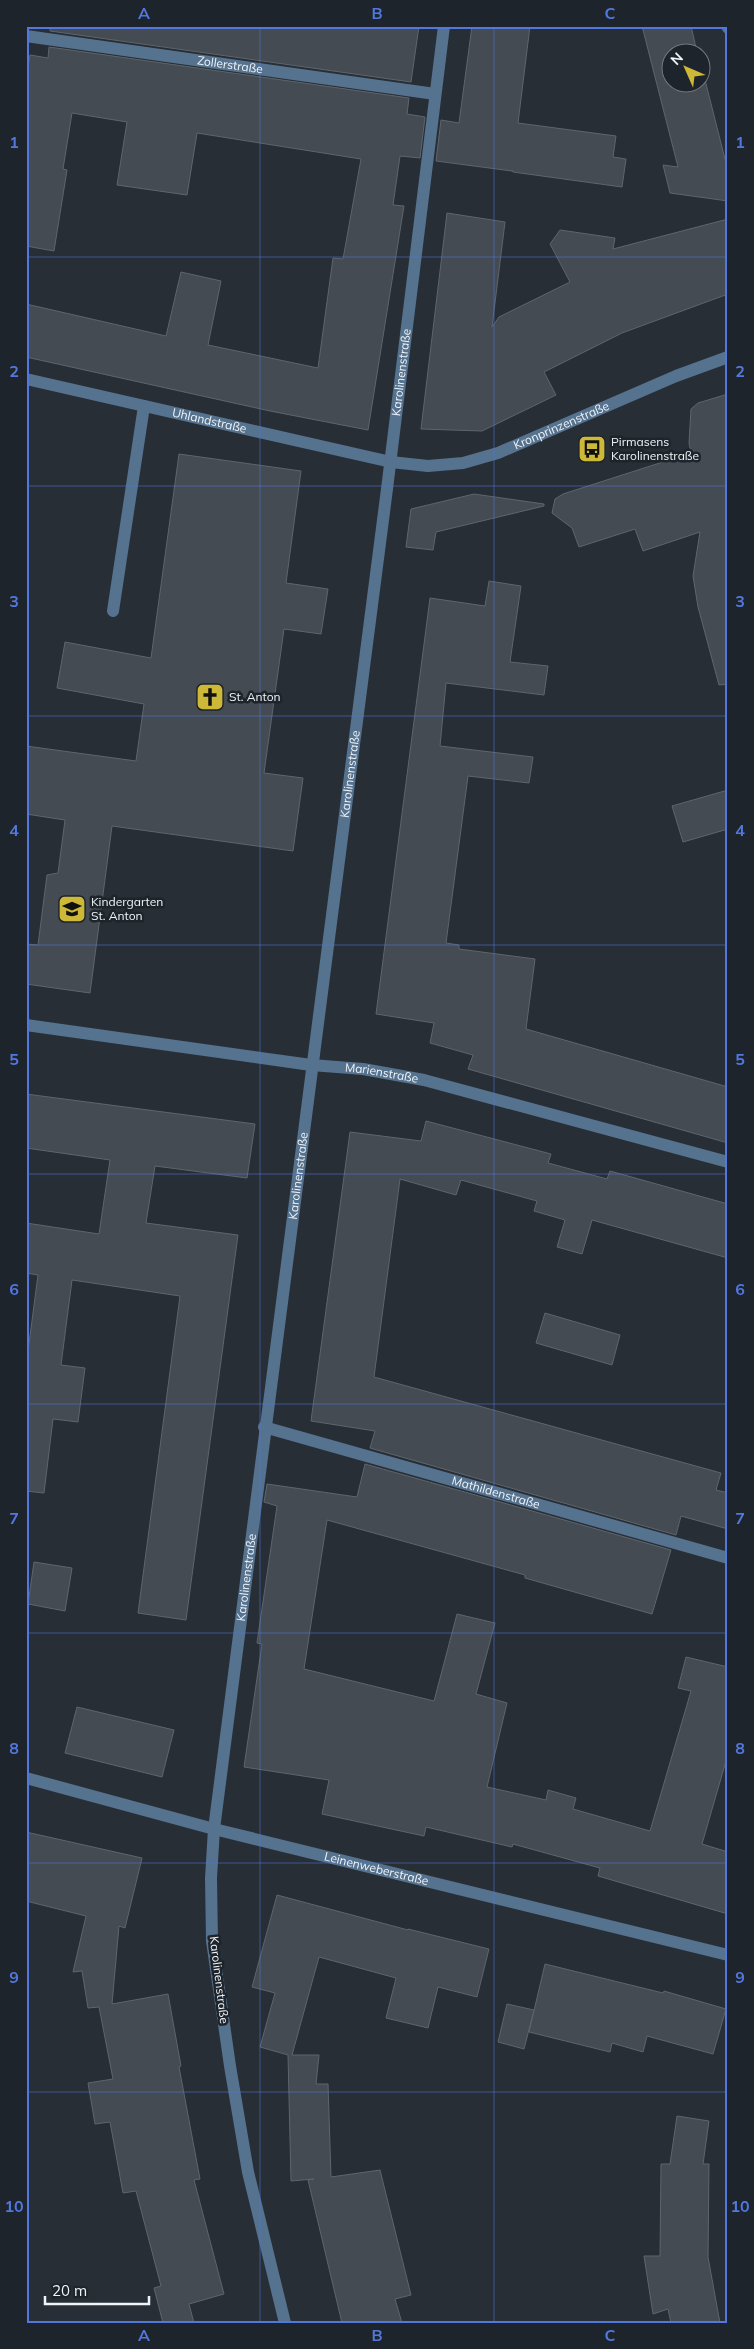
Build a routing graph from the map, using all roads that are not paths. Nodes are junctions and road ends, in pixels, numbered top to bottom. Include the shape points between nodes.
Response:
1 (444, 26) edge
2 (26, 36) edge
3 (435, 94) junction
4 (728, 357) edge
5 (26, 380) edge
6 (144, 406) junction
7 (391, 462) junction
8 (113, 610) dead end
9 (26, 1024) edge
10 (311, 1065) junction
11 (728, 1162) edge
12 (264, 1427) junction
13 (728, 1558) edge
14 (26, 1778) edge
15 (214, 1829) junction
16 (728, 1955) edge
17 (284, 2323) edge

1 - 3 street, Karolinenstraße
2 - 3 street, Zollerstraße
3 - 7 street, Karolinenstraße
4 - 7 street, Kronprinzenstraße via 498,453 463,463
5 - 6 street, Uhlandstraße
6 - 7 street, Uhlandstraße
6 - 8 street
7 - 10 street, Karolinenstraße
9 - 10 street, Marienstraße
10 - 11 street, Marienstraße via 363,1069 424,1080
10 - 12 street, Karolinenstraße
12 - 13 street, Mathildenstraße
12 - 15 street, Karolinenstraße
14 - 15 street, Leinenweberstraße
15 - 16 street, Leinenweberstraße
15 - 17 street, Karolinenstraße via 212,1940 248,2172

